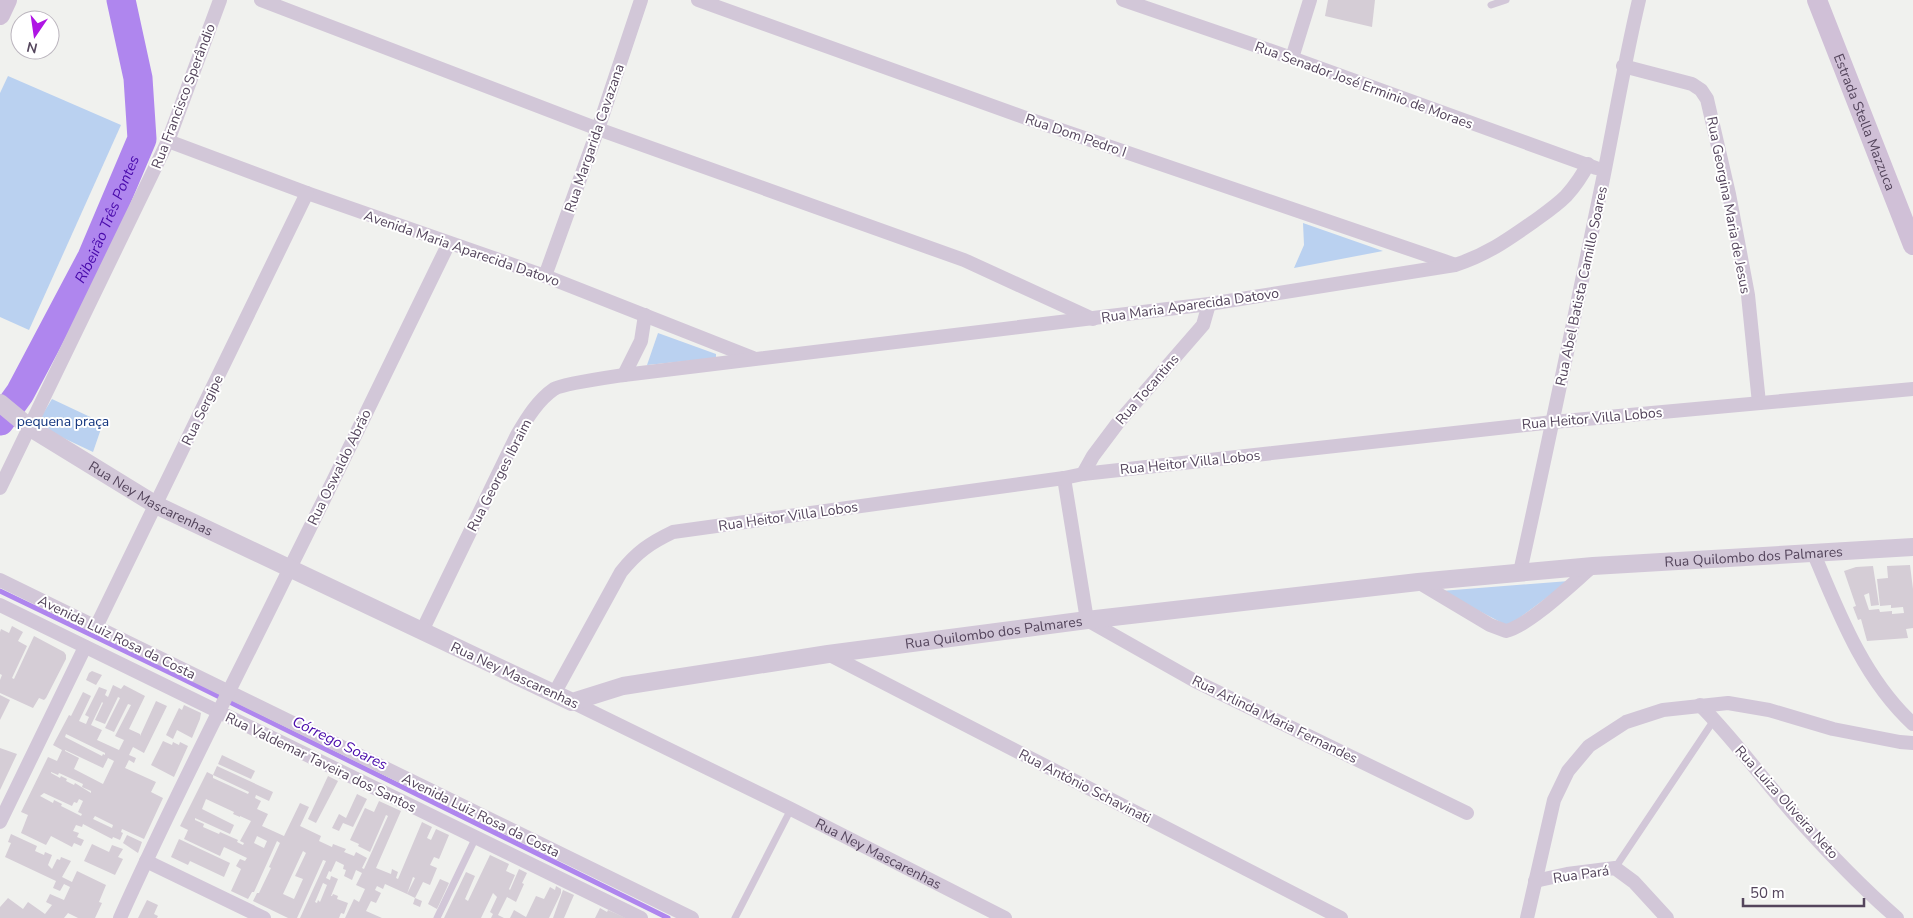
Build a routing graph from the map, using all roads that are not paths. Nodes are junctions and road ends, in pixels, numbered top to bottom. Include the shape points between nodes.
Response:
1 (7, 0) edge
2 (220, 0) edge
3 (261, 0) edge
4 (641, 0) edge
5 (698, 0) edge
6 (1124, 0) edge
7 (1310, 0) edge
8 (1506, 0) edge
9 (1638, 0) edge
10 (1817, 0) edge
11 (1491, 5) dead end
12 (0, 15) edge
13 (1292, 58) junction
14 (1623, 66) junction
15 (598, 129) junction
16 (168, 141) junction
17 (1588, 164) junction
18 (1604, 171) junction
19 (307, 193) junction
20 (449, 243) junction
21 (1913, 245) edge
22 (1455, 265) junction
23 (545, 276) junction
24 (1209, 304) junction
25 (644, 315) junction
26 (1093, 319) junction
27 (754, 359) junction
28 (624, 375) junction
29 (1913, 390) edge
30 (0, 403) edge
31 (1760, 403) junction
32 (1554, 422) junction
33 (24, 423) junction
34 (1083, 474) junction
35 (1064, 478) junction
36 (0, 488) edge
37 (156, 505) junction
38 (1913, 547) edge
39 (1814, 554) junction
40 (1593, 566) junction
41 (290, 569) junction
42 (1520, 572) junction
43 (0, 580) edge
44 (1418, 582) junction
45 (0, 605) edge
46 (1087, 620) junction
47 (96, 627) junction
48 (422, 631) junction
49 (85, 647) junction
50 (828, 654) junction
51 (554, 694) junction
52 (224, 700) junction
53 (572, 702) junction
54 (1700, 705) junction
55 (1714, 720) junction
56 (1913, 724) edge
57 (1913, 743) edge
58 (791, 809) junction
59 (1467, 813) dead end
60 (0, 822) edge
61 (476, 838) junction
62 (146, 861) junction
63 (1615, 868) junction
64 (1535, 881) junction
65 (120, 918) edge
66 (264, 918) edge
67 (437, 918) edge
68 (641, 918) edge
69 (692, 918) edge
70 (735, 918) edge
71 (1005, 918) edge
72 (1341, 918) edge
73 (1527, 918) edge
74 (1667, 918) edge
75 (1897, 918) edge

1 - 12 main road
2 - 16 street, Rua Francisco Sperândio
3 - 15 street
4 - 15 street, Rua Margarida Cavazana
5 - 22 street, Rua Dom Pedro I via 1026,118
6 - 13 street, Rua Senador José Erminio de Moraes
7 - 13 street
8 - 11 lane
9 - 14 street, Rua Abel Batista Camillo Soares
10 - 21 main road, Estrada Stella Mazzuca
13 - 17 street, Rua Senador José Erminio de Moraes
14 - 18 street, Rua Abel Batista Camillo Soares
14 - 31 street, Rua Georgina Maria de Jesus via 1692,84 1702,90 1707,99 1748,295
15 - 23 street, Rua Margarida Cavazana
15 - 26 street via 964,260
16 - 19 street, Avenida Maria Aparecida Datovo
16 - 33 street, Rua Francisco Sperândio
17 - 18 street, Rua Senador José Erminio de Moraes
17 - 22 street, Rua Maria Aparecida Datovo via 1577,183 1553,207 1508,240 1479,257
18 - 32 street, Rua Abel Batista Camillo Soares
19 - 20 street, Avenida Maria Aparecida Datovo
19 - 37 street, Rua Sergipe
20 - 23 street, Avenida Maria Aparecida Datovo
20 - 41 street, Rua Oswaldo Abrão
22 - 24 street, Rua Maria Aparecida Datovo
23 - 25 street, Avenida Maria Aparecida Datovo
24 - 26 street, Rua Maria Aparecida Datovo
24 - 34 street, Rua Tocantins via 1203,325 1117,424
25 - 27 street, Avenida Maria Aparecida Datovo
25 - 28 street via 641,340
26 - 27 street, Rua Maria Aparecida Datovo
27 - 28 street, Rua Georges Ibraim
28 - 48 street, Rua Georges Ibraim via 556,388 526,418
29 - 31 street, Rua Heitor Villa Lobos
30 - 33 street, Rua Ney Mascarenhas
31 - 32 street, Rua Heitor Villa Lobos
32 - 34 street, Rua Heitor Villa Lobos
32 - 42 street, Rua Abel Batista Camillo Soares
33 - 36 street, Rua Francisco Sperândio
33 - 37 street, Rua Ney Mascarenhas
34 - 35 street, Rua Heitor Villa Lobos
35 - 46 street
35 - 51 street, Rua Heitor Villa Lobos via 673,532 652,542 621,572
37 - 41 street, Rua Ney Mascarenhas
37 - 47 street, Rua Sergipe
38 - 39 street, Rua Quilombo dos Palmares
39 - 40 street, Rua Quilombo dos Palmares
39 - 56 street via 1841,619 1868,667 1886,695
40 - 42 street, Rua Quilombo dos Palmares
40 - 44 street via 1531,618 1506,631 1490,625
41 - 48 street, Rua Ney Mascarenhas
41 - 52 street, Rua Oswaldo Abrão
42 - 44 street, Rua Quilombo dos Palmares
43 - 47 street, Avenida Luiz Rosa da Costa
44 - 46 street, Rua Quilombo dos Palmares
45 - 49 street, Rua Valdemar Taveira dos Santos
46 - 50 street, Rua Quilombo dos Palmares
46 - 59 street, Rua Arlinda Maria Fernandes via 1195,681
47 - 52 street, Avenida Luiz Rosa da Costa
48 - 51 street, Rua Ney Mascarenhas
49 - 52 street, Rua Valdemar Taveira dos Santos
49 - 60 street
50 - 53 street, Rua Quilombo dos Palmares via 623,686
50 - 72 street, Rua Antônio Schavinati
51 - 53 street, Rua Ney Mascarenhas
52 - 61 street, Rua Valdemar Taveira dos Santos
52 - 62 street, Rua Oswaldo Abrão
52 - 69 street, Avenida Luiz Rosa da Costa
53 - 58 street, Rua Ney Mascarenhas
54 - 55 street, Rua Luiza Oliveira Neto
54 - 57 street via 1728,703 1751,706 1833,729
54 - 64 street via 1663,710 1626,722 1589,746 1568,771 1554,800
55 - 63 lane
55 - 75 street, Rua Luiza Oliveira Neto via 1792,812
58 - 70 lane
58 - 71 street, Rua Ney Mascarenhas
61 - 67 lane
61 - 68 street, Rua Valdemar Taveira dos Santos
62 - 65 street, Rua Oswaldo Abrão
62 - 66 street
63 - 64 street, Rua Pará
63 - 74 street, Rua Pará via 1634,882
64 - 73 street

